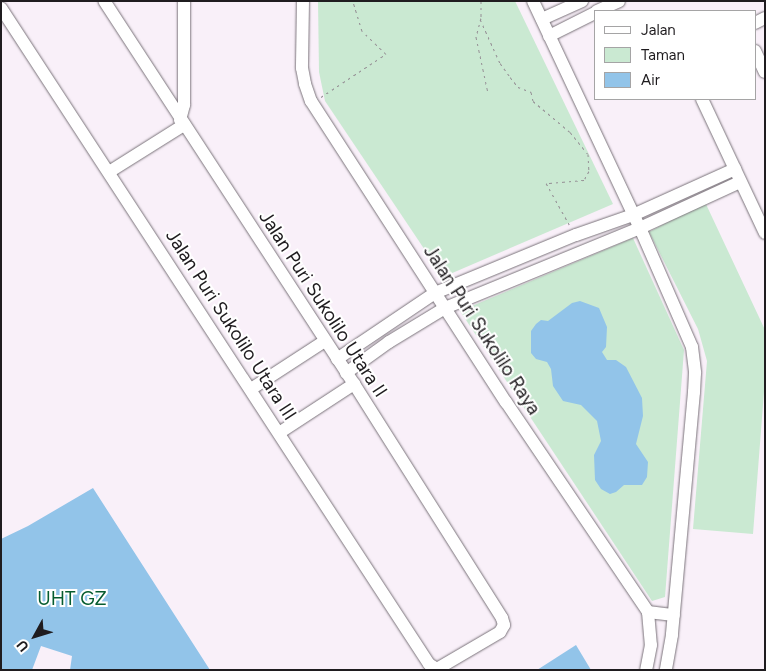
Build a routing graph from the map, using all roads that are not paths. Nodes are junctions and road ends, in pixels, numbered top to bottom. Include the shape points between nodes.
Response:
1 (104, 1) edge
2 (184, 1) edge
3 (303, 1) edge
4 (534, 1) edge
5 (582, 1) edge
6 (619, 1) edge
7 (1, 8) edge
8 (596, 9) edge
9 (594, 10) edge
10 (542, 19) junction
11 (549, 36) junction
12 (756, 53) edge
13 (765, 72) edge
14 (702, 100) edge
15 (182, 122) junction
16 (109, 172) junction
17 (738, 176) junction
18 (678, 194) junction
19 (684, 207) junction
20 (633, 215) junction
21 (640, 228) junction
22 (765, 233) edge
23 (525, 256) junction
24 (530, 271) junction
25 (435, 293) junction
26 (445, 308) junction
27 (391, 323) junction
28 (399, 336) junction
29 (325, 341) junction
30 (337, 359) junction
31 (346, 373) junction
32 (354, 384) junction
33 (251, 390) junction
34 (279, 432) junction
35 (648, 612) junction
36 (674, 614) junction
37 (429, 664) joint
38 (646, 670) edge
39 (666, 670) edge

1 - 15 street, Jalan Puri Sukolilo Utara II
2 - 15 street
3 - 25 street, Jalan Puri Sukolilo Raya via 302,68 311,101
4 - 10 street
5 - 10 street
6 - 8 street
7 - 16 street, Jalan Puri Sukolilo Utara III
9 - 11 street
10 - 11 street
11 - 20 street
12 - 13 street
14 - 17 street
15 - 16 street
15 - 29 street, Jalan Puri Sukolilo Utara II
16 - 33 street, Jalan Puri Sukolilo Utara III
17 - 18 street
17 - 19 street
17 - 22 street
18 - 19 street
18 - 20 street
19 - 21 street
20 - 21 street
20 - 23 street
21 - 24 street
21 - 36 street via 687,333 694,360 694,392
23 - 24 street
23 - 25 street
24 - 26 street
25 - 26 street, Jalan Puri Sukolilo Raya
25 - 27 street
26 - 28 street
26 - 35 street, Jalan Puri Sukolilo Raya
27 - 28 street
27 - 30 street
28 - 31 street
29 - 30 street, Jalan Puri Sukolilo Utara II
29 - 33 street
30 - 31 street, Jalan Puri Sukolilo Utara II
31 - 32 street, Jalan Puri Sukolilo Utara II
32 - 34 street
32 - 37 street, Jalan Puri Sukolilo Utara II via 504,625 501,630 437,668
33 - 34 street, Jalan Puri Sukolilo Utara III
34 - 37 street, Jalan Puri Sukolilo Utara III
35 - 36 street
35 - 38 street, Jalan Puri Sukolilo Raya via 651,645
36 - 39 street

